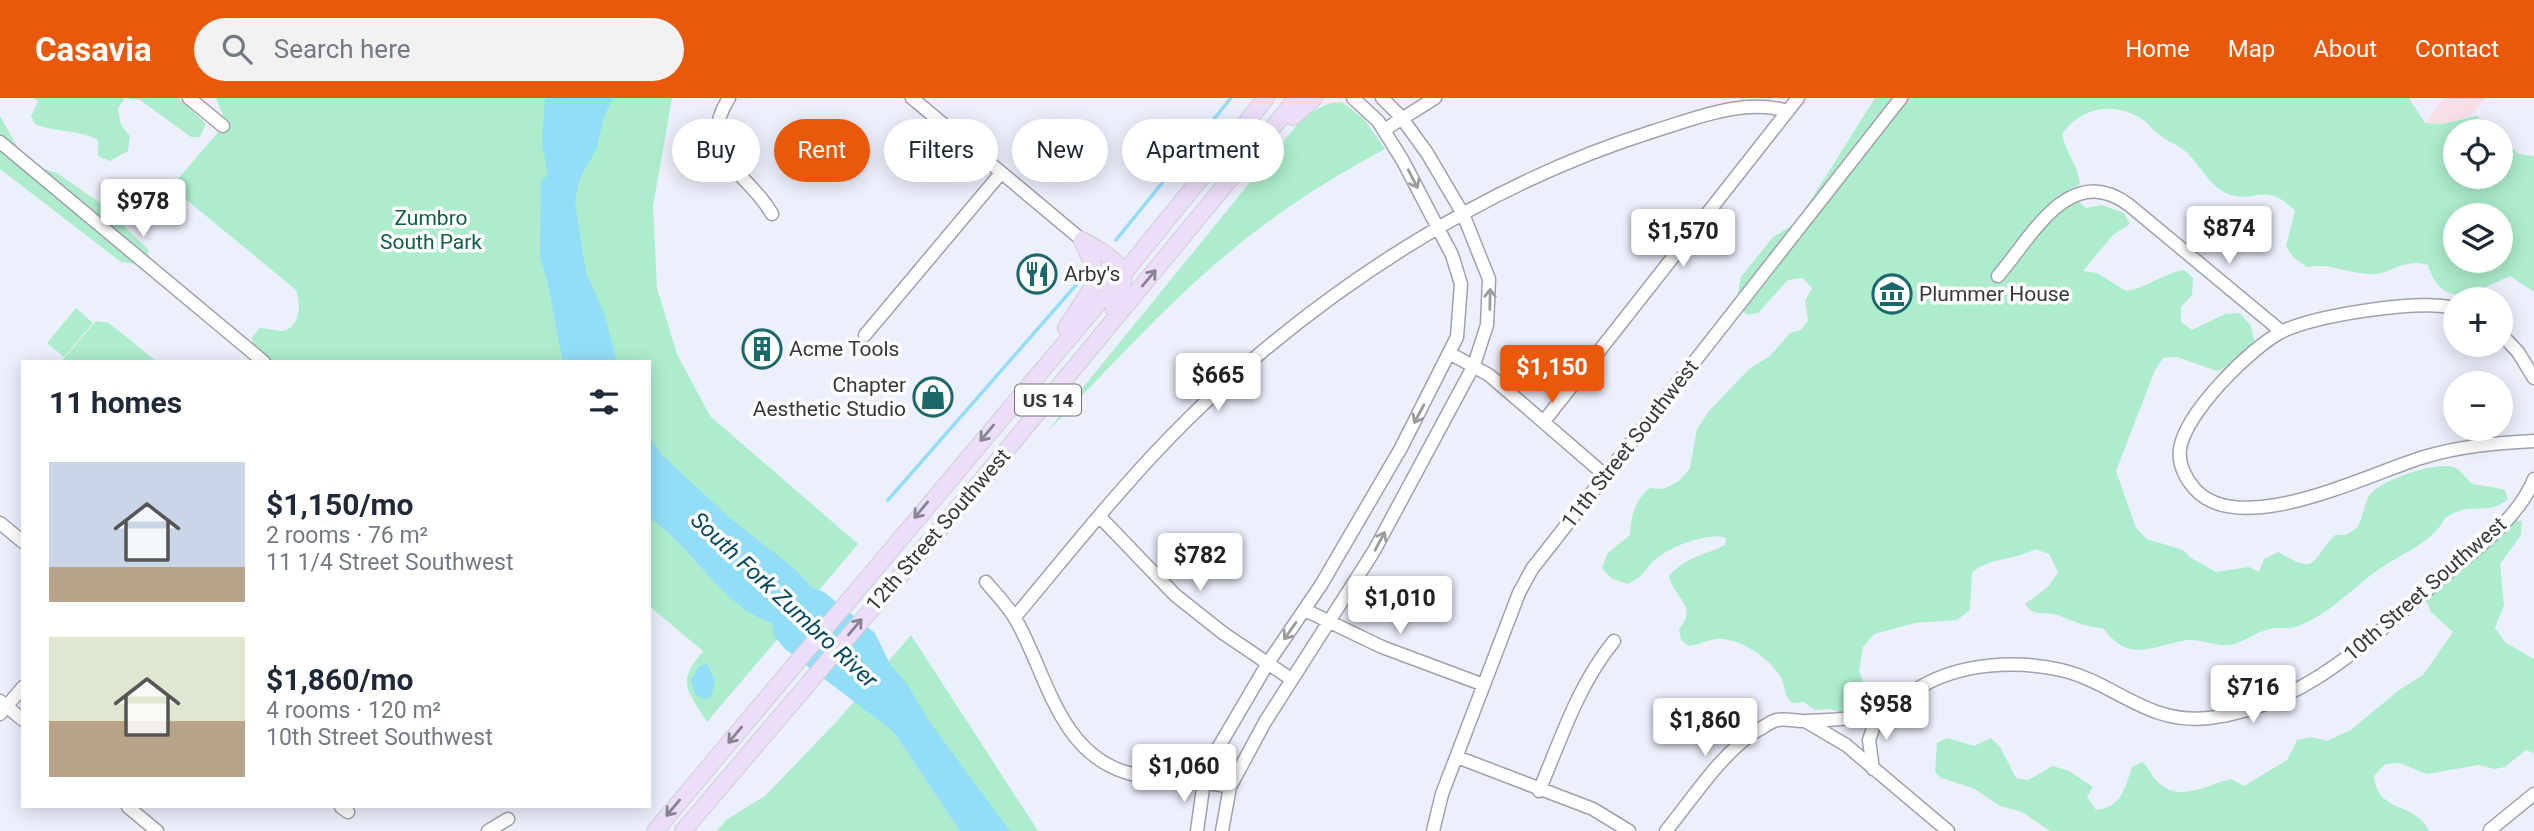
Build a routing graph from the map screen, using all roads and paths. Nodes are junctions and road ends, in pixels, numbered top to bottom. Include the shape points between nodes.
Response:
1 (189, 98) edge
2 (729, 98) edge
3 (912, 98) edge
4 (1266, 98) edge
5 (1297, 98) edge
6 (1314, 98) edge
7 (1353, 98) edge
8 (1382, 98) edge
9 (1435, 98) edge
10 (1798, 98) edge
11 (1900, 98) edge
12 (1788, 111) junction
13 (1401, 117) junction
14 (1280, 119) edge
15 (1284, 122) edge
16 (223, 127) dead end
17 (1384, 130) junction
18 (0, 142) edge
19 (1001, 173) junction
20 (1228, 182) edge
21 (772, 214) dead end
22 (1463, 215) junction
23 (1164, 224) junction
24 (1441, 228) junction
25 (1082, 240) junction
26 (1102, 252) junction
27 (1123, 274) junction
28 (1998, 276) dead end
29 (2443, 306) edge
30 (2282, 332) junction
31 (865, 335) dead end
32 (2513, 347) edge
33 (1451, 354) junction
34 (1085, 355) junction
35 (262, 360) edge
36 (1474, 365) junction
37 (1036, 374) junction
38 (2534, 378) edge
39 (1545, 420) junction
40 (2534, 441) edge
41 (1606, 476) junction
42 (2534, 479) edge
43 (1100, 517) junction
44 (0, 523) edge
45 (21, 540) edge
46 (986, 582) dead end
47 (1305, 610) junction
48 (1015, 617) junction
49 (1329, 624) junction
50 (1614, 641) dead end
51 (1268, 663) junction
52 (1291, 680) junction
53 (1484, 685) junction
54 (21, 689) edge
55 (2, 707) edge
56 (1878, 714) junction
57 (21, 719) edge
58 (1807, 722) junction
59 (1457, 757) junction
60 (1873, 769) junction
61 (1204, 781) junction
62 (1230, 788) junction
63 (1539, 791) junction
64 (2534, 794) edge
65 (129, 808) edge
66 (2490, 830) edge
67 (157, 831) edge
68 (488, 831) edge
69 (504, 831) edge
70 (655, 831) edge
71 (683, 831) edge
72 (1197, 831) edge
73 (1222, 831) edge
74 (1433, 831) edge
75 (1629, 831) edge
76 (1666, 831) edge
77 (1948, 831) edge

1 - 16 street
2 - 21 street via 718,122 723,157
3 - 19 street
4 - 23 main road, 12th Street Southwest / US 14
5 - 14 main road, 12th Street Southwest / US 14
6 - 15 main road
7 - 17 street
8 - 13 street
9 - 13 street
10 - 12 street
11 - 41 street, 11th Street Southwest
12 - 22 street via 1745,106 1638,136
12 - 39 street
13 - 17 street
13 - 22 street
17 -> 24 street
18 - 35 street
19 - 25 street
19 - 31 street
34 -> 20 main road, 12th Street Southwest / US 14
22 - 24 street
36 -> 22 street via 1487,325 1490,293 1483,259
23 - 26 main road via 1124,254
23 - 27 main road, 12th Street Southwest / US 14
24 - 33 street via 1461,284 1460,321
24 - 43 street via 1317,309 1253,360 1173,435
25 - 26 main road
25 - 37 main road via 1093,265 1093,286
26 - 27 main road
27 - 34 main road via 1124,291
27 - 37 main road, 12th Street Southwest / US 14
28 - 30 street via 2059,204 2082,191 2106,191
29 - 30 street via 2326,317
30 - 40 street via 2245,360 2215,392 2188,427 2182,443 2181,465 2189,483 2220,505 2281,506 2425,457 2468,446
32 - 38 street
33 - 36 street
33 -> 47 street
71 -> 34 main road, 12th Street Southwest / US 14
36 - 39 street
49 -> 36 street via 1374,551
37 -> 70 main road, 12th Street Southwest / US 14
39 - 41 street
41 - 53 street, 11th Street Southwest via 1527,578
42 - 56 street, 10th Street Southwest via 2501,525 2370,640 2326,672 2274,700 2222,716 2178,718 2147,710 2079,676 2044,667 2007,665 1935,679
43 - 48 street
43 - 51 street via 1175,595
44 - 45 street
46 - 48 street
47 - 49 street
47 -> 51 street
48 - 61 street via 1052,700 1086,747 1123,771
49 - 52 street
49 - 53 street
50 - 63 street via 1583,688
51 - 52 street
51 - 61 street
52 - 62 street
53 - 59 street, 11th Street Southwest
54 - 55 street
55 - 57 street
56 - 58 street, 10th Street Southwest
56 - 60 street via 1869,740
58 - 60 street
58 - 76 street, 10th Street Southwest via 1776,720 1743,741
59 - 63 street
59 - 74 street, 11th Street Southwest
60 - 77 street
61 - 62 street
61 - 72 street
62 - 73 street
63 - 75 street via 1593,809
64 - 66 street
65 - 67 street
68 - 69 street via 508,820

